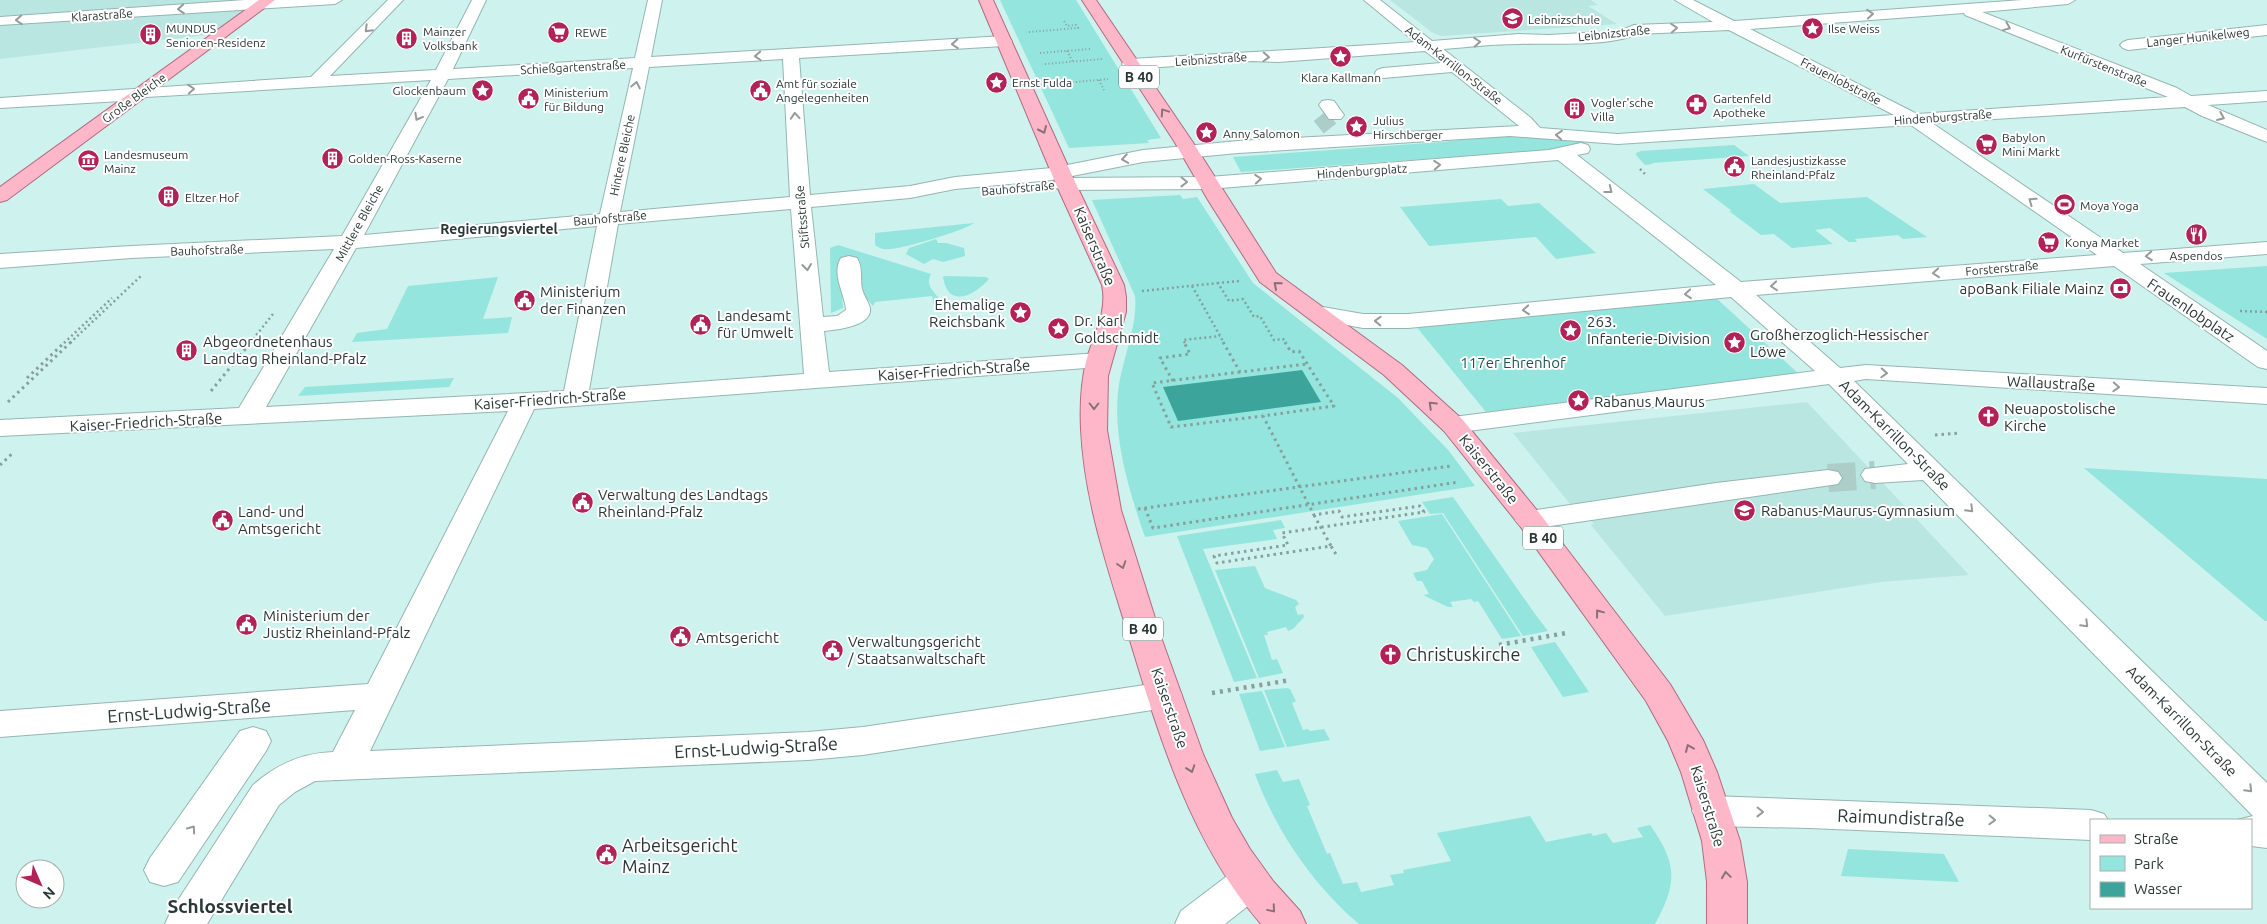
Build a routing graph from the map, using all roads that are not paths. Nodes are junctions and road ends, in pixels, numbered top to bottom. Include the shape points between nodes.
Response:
1 (335, 0) edge
2 (396, 0) edge
3 (479, 0) edge
4 (655, 0) edge
5 (986, 0) edge
6 (1089, 0) edge
7 (1370, 0) edge
8 (1682, 0) edge
9 (1938, 0) edge
10 (2068, 0) edge
11 (266, 1) edge
12 (1961, 9) junction
13 (0, 21) edge
14 (1732, 26) junction
15 (2267, 30) edge
16 (1004, 41) junction
17 (1429, 45) junction
18 (2128, 45) dead end
19 (790, 54) junction
20 (640, 63) junction
21 (1130, 64) junction
22 (1456, 67) junction
23 (1383, 73) dead end
24 (442, 74) junction
25 (316, 81) junction
26 (141, 93) junction
27 (2267, 96) edge
28 (2188, 101) junction
29 (0, 103) edge
30 (1914, 119) junction
31 (1486, 132) junction
32 (1534, 133) junction
33 (2267, 137) edge
34 (1618, 139) junction
35 (1190, 152) junction
36 (1563, 154) junction
37 (1514, 160) junction
38 (1064, 178) junction
39 (1209, 183) junction
40 (0, 196) edge
41 (800, 201) junction
42 (609, 218) junction
43 (349, 242) junction
44 (2267, 248) edge
45 (0, 252) edge
46 (131, 252) junction
47 (2116, 258) junction
48 (0, 261) edge
49 (849, 263) dead end
50 (1737, 290) junction
51 (1317, 313) junction
52 (812, 325) junction
53 (1099, 360) junction
54 (2267, 362) edge
55 (1836, 377) junction
56 (817, 380) junction
57 (2267, 396) edge
58 (575, 398) junction
59 (525, 402) junction
60 (247, 417) junction
61 (1453, 425) junction
62 (0, 428) edge
63 (1931, 471) junction
64 (1875, 475) tunnel mouth
65 (1828, 478) tunnel mouth
66 (1530, 520) junction
67 (1165, 695) junction
68 (378, 696) junction
69 (0, 724) edge
70 (253, 740) dead end
71 (345, 765) junction
72 (2267, 806) edge
73 (1711, 811) junction
74 (2090, 825) edge
75 (2252, 832) edge
76 (2267, 832) edge
77 (164, 870) dead end
78 (1249, 882) junction
79 (185, 924) edge
80 (1195, 924) edge
81 (1286, 924) edge
82 (1727, 924) edge

1 - 11 street, Klarastraße
2 -> 25 street via 344,57
3 - 24 street, Mittlere Bleiche
4 - 20 street, Hintere Bleiche
5 - 16 main road, Kaiserstraße / B 40
6 - 21 main road, Kaiserstraße / B 40
7 - 17 street, Adam-Karrillon-Straße
8 - 14 street, Frauenlobstraße
9 - 12 street, Kurfürstenstraße
10 - 12 street, Leibnizstraße
11 -> 13 street, Klarastraße
11 - 26 main road, Große Bleiche
14 -> 12 street, Leibnizstraße
12 -> 28 street, Kurfürstenstraße
17 -> 14 street, Leibnizstraße
14 - 30 street, Frauenlobstraße
15 - 18 street, Langer Hunikelweg
16 -> 19 street, Schießgartenstraße
16 -> 38 main road, Kaiserstraße / B 40
21 -> 17 street, Leibnizstraße via 1252,56 1278,58
17 - 22 street, Adam-Karrillon-Straße
19 -> 20 street, Schießgartenstraße
41 -> 19 street, Stiftsstraße
20 - 24 street, Schießgartenstraße
42 -> 20 street, Hintere Bleiche
35 -> 21 main road, Kaiserstraße / B 40
22 - 23 street
22 - 32 street, Adam-Karrillon-Straße via 1525,122
24 - 25 street, Schießgartenstraße
24 -> 43 street, Mittlere Bleiche
26 -> 25 street, Schießgartenstraße
26 - 29 street, Schießgartenstraße
26 - 40 main road, Große Bleiche
27 - 28 street, Hindenburgstraße
28 - 30 street, Hindenburgstraße
28 -> 33 street, Kurfürstenstraße
30 - 34 street, Hindenburgstraße
47 -> 30 street, Frauenlobstraße
31 - 32 street
31 - 35 street via 1334,123 1238,147
31 - 37 street via 1497,136 1518,154
34 -> 32 street
34 - 36 street, Hindenburgplatz
35 - 38 street via 1179,161 1150,170
35 - 39 main road, Kaiserstraße / B 40
36 - 37 street, Hindenburgplatz
36 -> 50 street, Adam-Karrillon-Straße
39 -> 37 street, Hindenburgplatz
38 -> 39 street, Kaiserstraße
38 - 41 street, Bauhofstraße via 961,193 910,192
38 - 53 main road, Kaiserstraße / B 40 via 1112,281 1116,298
51 -> 39 main road, Kaiserstraße / B 40 via 1268,277
41 - 42 street, Bauhofstraße
41 -> 52 street, Stiftsstraße
42 - 43 street, Bauhofstraße
42 - 58 street, Hintere Bleiche
43 - 46 street, Bauhofstraße
43 - 60 street, Mittlere Bleiche
44 -> 47 street, Forsterstraße
45 - 46 street, Bauhofstraße
46 - 48 street, Bauhofstraße
47 -> 50 street, Forsterstraße
47 - 54 street, Frauenlobplatz
49 - 52 street via 851,290 858,313 843,322
50 -> 51 street via 1408,321 1363,321
50 - 55 street, Adam-Karrillon-Straße
61 -> 51 main road, Kaiserstraße / B 40 via 1401,376
52 - 56 street, Stiftsstraße
53 - 56 street, Kaiser-Friedrich-Straße
53 -> 67 main road, Kaiserstraße / B 40 via 1093,402 1100,478 1112,534
55 -> 57 street, Wallaustraße via 1866,372
55 - 61 street, Wallaustraße
55 - 63 street, Adam-Karrillon-Straße
56 - 58 street, Kaiser-Friedrich-Straße
58 - 59 street, Kaiser-Friedrich-Straße
59 - 60 street, Kaiser-Friedrich-Straße
59 - 68 street
60 - 62 street, Kaiser-Friedrich-Straße
61 - 66 main road, Kaiserstraße / B 40
63 - 64 street
63 -> 72 street, Adam-Karrillon-Straße
65 - 66 street
73 -> 66 main road, Kaiserstraße / B 40 via 1685,740 1658,693
67 - 71 street, Ernst-Ludwig-Straße via 863,742
67 -> 78 main road, Kaiserstraße / B 40 via 1208,811
68 - 69 street, Ernst-Ludwig-Straße
68 - 71 street
77 -> 70 street
71 - 79 street, Ernst-Ludwig-Straße via 313,767 296,772 266,795
73 -> 74 street, Raimundistraße
82 -> 73 main road, Kaiserstraße / B 40 via 1727,882 1721,841
75 - 76 street
78 - 80 street
78 -> 81 main road, Kaiserstraße / B 40

